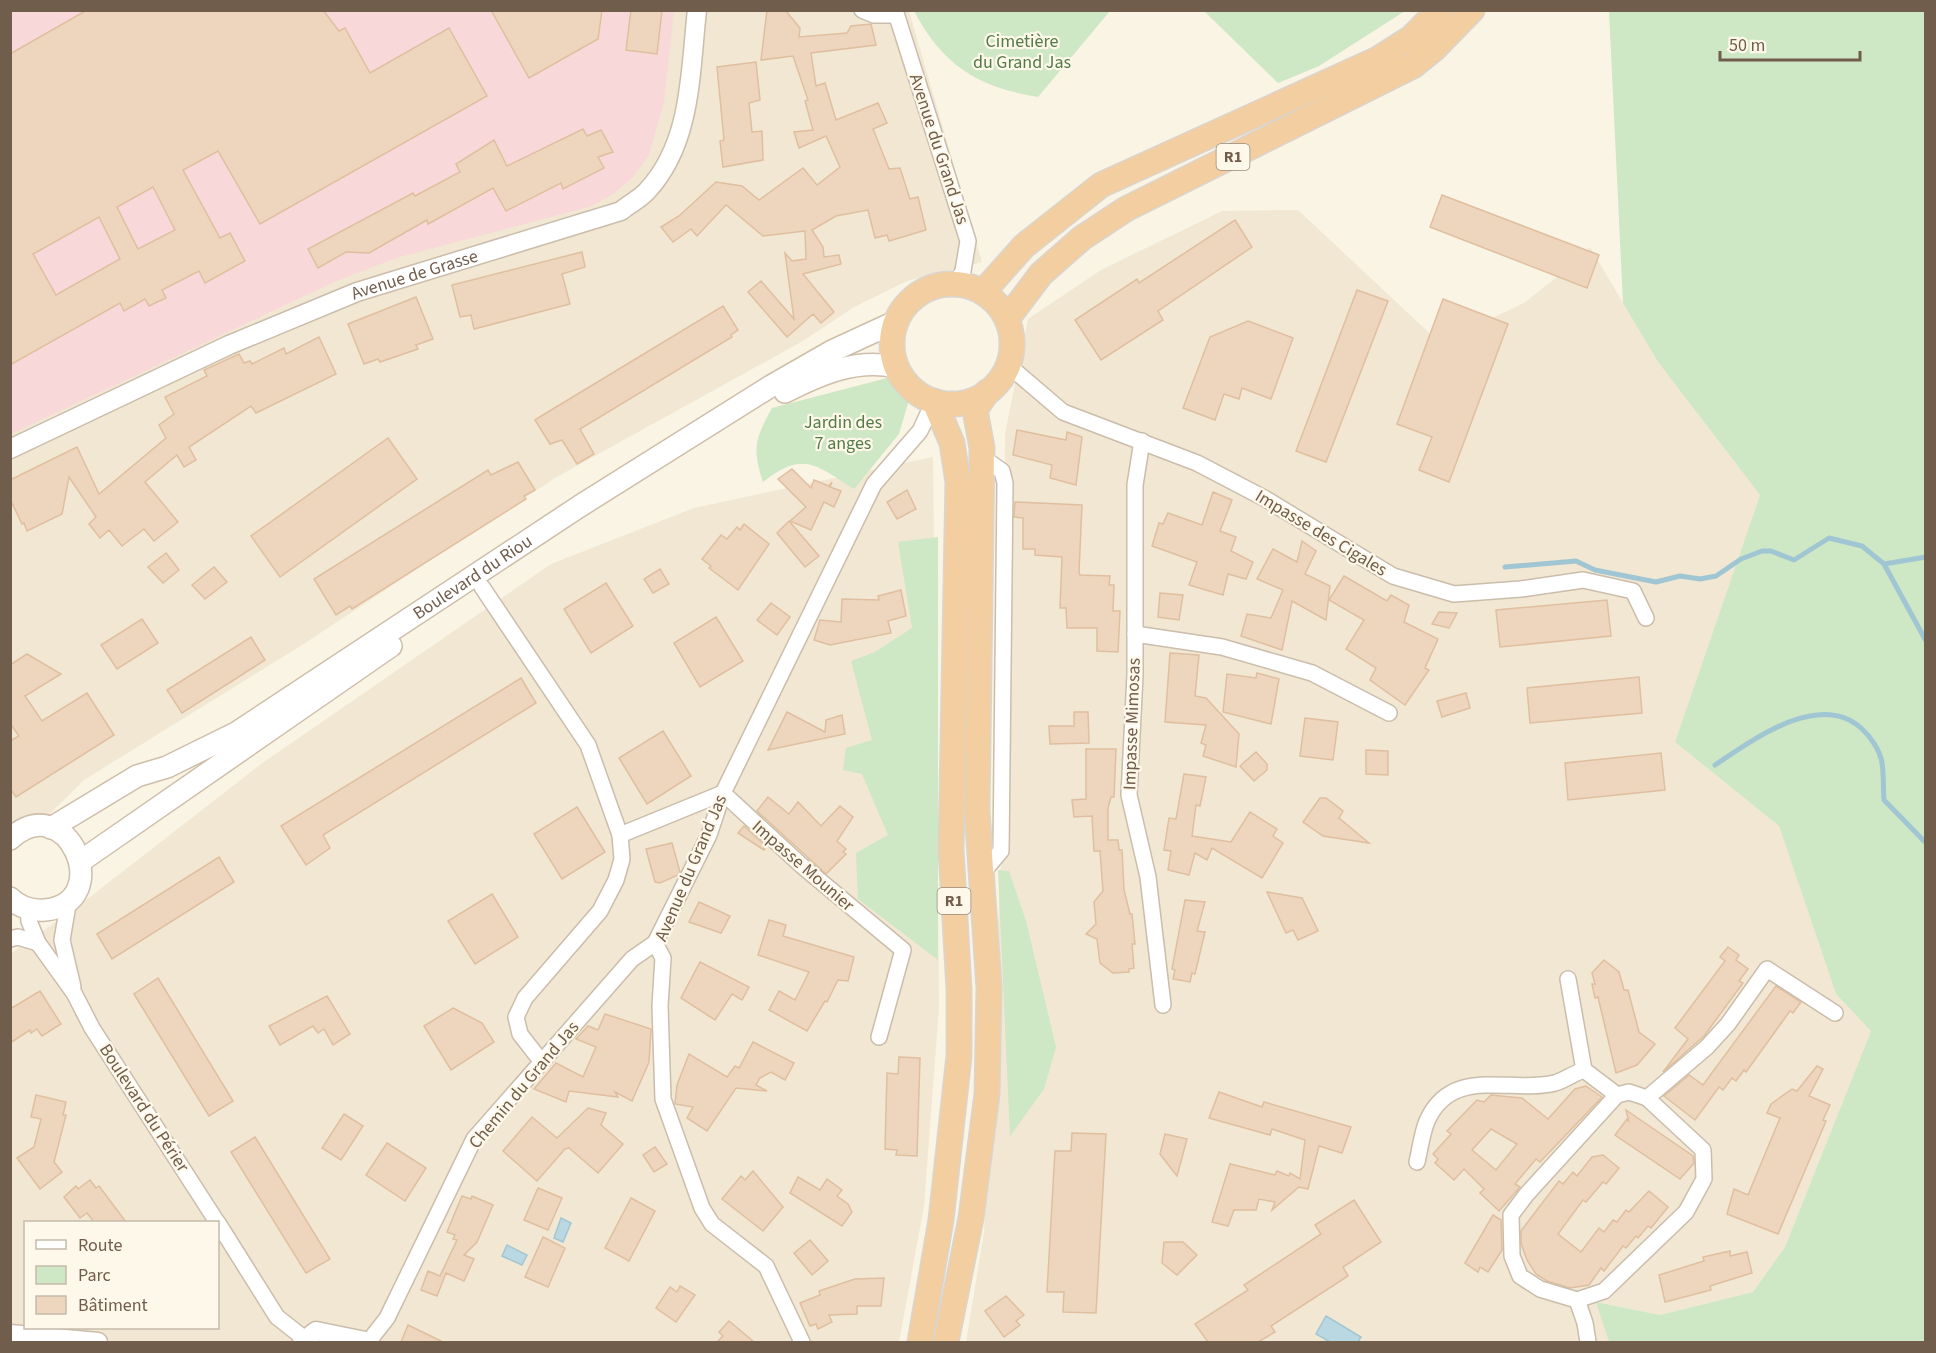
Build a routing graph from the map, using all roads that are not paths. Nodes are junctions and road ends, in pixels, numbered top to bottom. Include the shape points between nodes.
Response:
1 (696, 10) edge
2 (862, 10) edge
3 (1439, 10) edge
4 (1472, 10) edge
5 (895, 13) edge
6 (956, 284) junction
7 (983, 292) junction
8 (1006, 319) junction
9 (895, 322) junction
10 (1008, 365) junction
11 (896, 367) junction
12 (987, 392) junction
13 (934, 401) junction
14 (1142, 441) junction
15 (10, 449) edge
16 (482, 587) junction
17 (1646, 618) dead end
18 (1134, 634) junction
19 (1389, 713) dead end
20 (723, 793) junction
21 (51, 828) junction
22 (12, 835) edge
23 (620, 835) junction
24 (81, 861) junction
25 (69, 899) junction
26 (16, 904) edge
27 (10, 939) edge
28 (38, 943) junction
29 (655, 943) junction
30 (1568, 979) dead end
31 (74, 993) junction
32 (1163, 1005) dead end
33 (1835, 1013) dead end
34 (879, 1037) dead end
35 (541, 1061) junction
36 (1584, 1070) junction
37 (1617, 1095) junction
38 (1647, 1098) junction
39 (1418, 1162) dead end
40 (216, 1221) edge
41 (219, 1226) edge
42 (1576, 1300) junction
43 (10, 1334) edge
44 (303, 1341) edge
45 (98, 1342) edge
46 (370, 1342) edge
47 (802, 1342) edge
48 (920, 1342) edge
49 (946, 1342) edge
50 (1588, 1342) edge

1 - 15 street, Avenue de Grasse via 684,122 669,159 646,192 621,211 357,292 229,345
2 - 5 street, Avenue du Grand Jas via 874,15
3 - 7 highway, R1 via 1411,38 1378,59 1101,185 1024,246
4 - 8 highway, R1 via 1413,66 1126,209 1082,238 1041,274
5 - 6 street, Avenue du Grand Jas via 968,241 963,271
6 - 7 highway
6 - 9 highway via 936,285 919,293 904,306
7 - 8 highway
8 - 10 highway via 1012,350
9 - 11 highway via 892,337
9 - 21 main road, Boulevard du Riou via 832,351 771,386 580,506 236,733 167,767 136,776
10 - 12 highway
10 - 14 street, Impasse des Cigales via 1063,412
11 - 13 highway via 912,388
11 - 16 main road, Boulevard du Riou via 869,364 838,369 772,399
12 - 13 highway via 971,401
12 - 49 highway, R1 via 975,410 982,457 977,810 989,988 987,1094 970,1218
13 - 20 street, Avenue du Grand Jas via 920,431 874,484
13 - 48 highway, R1 via 952,443 958,482 951,850 959,1056 940,1220
14 - 17 street, Impasse des Cigales via 1197,463 1264,498 1393,576 1454,594 1583,580 1633,591
14 - 18 street, Impasse Mimosas via 1135,484
16 - 23 street via 588,745
16 - 24 main road, Boulevard du Riou via 352,672
18 - 19 street via 1222,647 1312,673
18 - 32 street, Impasse Mimosas via 1129,795 1148,877
20 - 23 street
20 - 29 street, Avenue du Grand Jas via 709,835
20 - 34 street, Impasse Mounier via 903,950
21 - 22 main road via 38,826
21 - 24 main road via 70,840
23 - 35 street via 622,859 600,911 525,998 516,1017 520,1034
24 - 25 main road via 77,888
25 - 26 main road via 50,909
25 - 31 street via 62,940
26 - 28 street
27 - 28 street
28 - 31 street
29 - 35 street, Chemin du Grand Jas via 632,959
29 - 47 street, Avenue du Grand Jas via 663,958 663,1099 702,1208 712,1224 766,1266
30 - 36 street
31 - 40 street, Boulevard du Périer via 92,1028
33 - 38 street via 1767,969 1707,1047
35 - 46 street, Chemin du Grand Jas via 474,1139 417,1261
36 - 37 street
36 - 39 street via 1556,1083 1473,1084 1446,1096 1427,1120
37 - 38 street via 1629,1092
37 - 42 street via 1511,1215 1512,1256 1520,1276 1540,1289
38 - 42 street via 1703,1150 1704,1179 1686,1212 1604,1291
41 - 44 street, Boulevard du Périer via 277,1317
42 - 50 street
43 - 45 street
44 - 46 street via 316,1331

